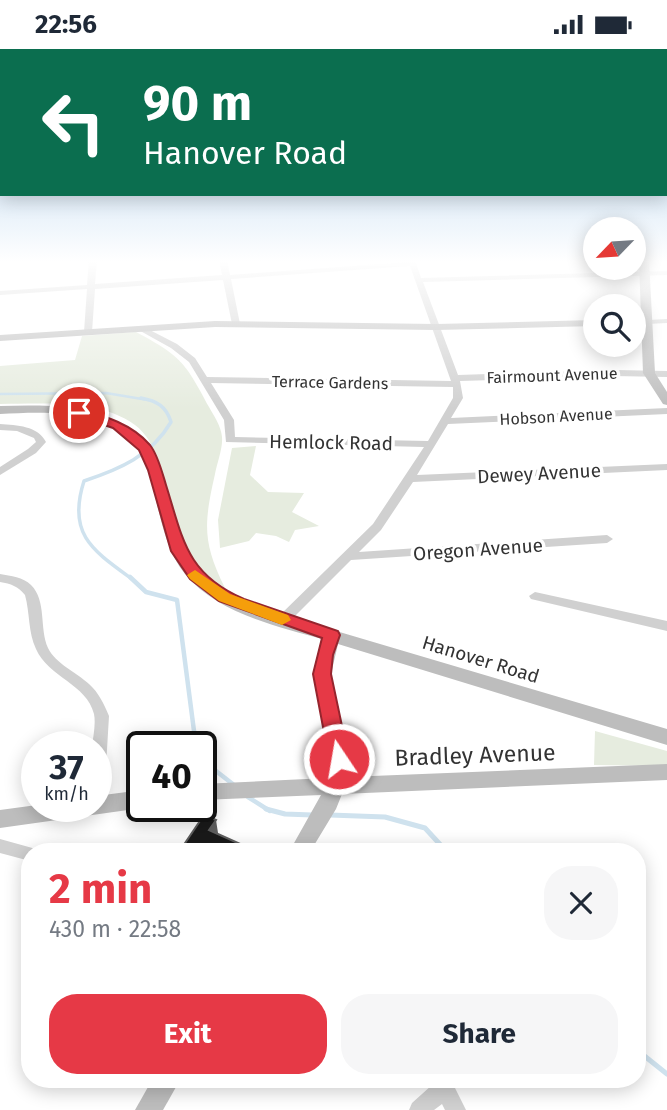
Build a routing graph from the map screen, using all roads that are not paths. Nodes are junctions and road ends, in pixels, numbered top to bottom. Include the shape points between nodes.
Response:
1 (89, 310) edge
2 (233, 310) edge
3 (429, 310) edge
4 (646, 310) edge
5 (667, 321) edge
6 (647, 322) junction
7 (583, 323) edge
8 (236, 324) junction
9 (436, 327) junction
10 (139, 328) junction
11 (88, 332) junction
12 (0, 338) edge
13 (649, 373) junction
14 (667, 374) edge
15 (203, 380) junction
16 (456, 381) junction
17 (667, 401) edge
18 (0, 409) edge
19 (667, 411) edge
20 (445, 421) junction
21 (0, 428) edge
22 (431, 444) junction
23 (667, 467) edge
24 (0, 472) edge
25 (410, 479) junction
26 (607, 539) dead end
27 (350, 556) junction
28 (0, 578) edge
29 (534, 596) dead end
30 (283, 620) junction
31 (667, 626) edge
32 (332, 635) junction
33 (101, 731) edge
34 (667, 737) edge
35 (667, 772) edge
36 (217, 791) edge
37 (332, 794) junction
38 (21, 816) edge
39 (0, 819) edge
40 (304, 843) edge
41 (0, 846) edge
42 (21, 852) edge
43 (162, 1088) edge
44 (438, 1088) edge
45 (444, 1088) edge
46 (148, 1110) edge
47 (419, 1110) edge
48 (456, 1110) edge

1 - 11 street
2 - 8 street
3 - 9 street
4 - 6 street
5 - 6 street
6 - 13 street
7 - 9 street
8 - 9 street
8 - 10 street
9 - 16 street
10 - 11 street
10 - 15 street via 184,353
11 - 12 street
13 - 14 street, Fairmount Avenue
13 - 16 street, Fairmount Avenue
13 - 17 street
15 - 16 street, Terrace Gardens
15 - 22 street, Hemlock Road via 229,421 230,440
16 - 20 street via 458,398
18 - 30 street, Hanover Road via 79,413 117,425 138,440 150,457 173,537 190,569 225,597
19 - 20 street, Hobson Avenue
20 - 22 street
21 - 24 street via 29,431 41,442
22 - 25 street
23 - 25 street, Dewey Avenue
25 - 27 street
26 - 27 street, Oregon Avenue
27 - 30 street
28 - 33 street via 30,591 40,646 93,694 102,716
29 - 31 street
30 - 32 street, Hanover Road
32 - 34 street, Hanover Road
32 - 37 street via 322,674 339,759
35 - 37 street, Bradley Avenue
36 - 37 street, Bradley Avenue via 304,787
37 - 40 street
38 - 39 street
41 - 42 street
43 - 46 street
44 - 47 street
45 - 48 street

